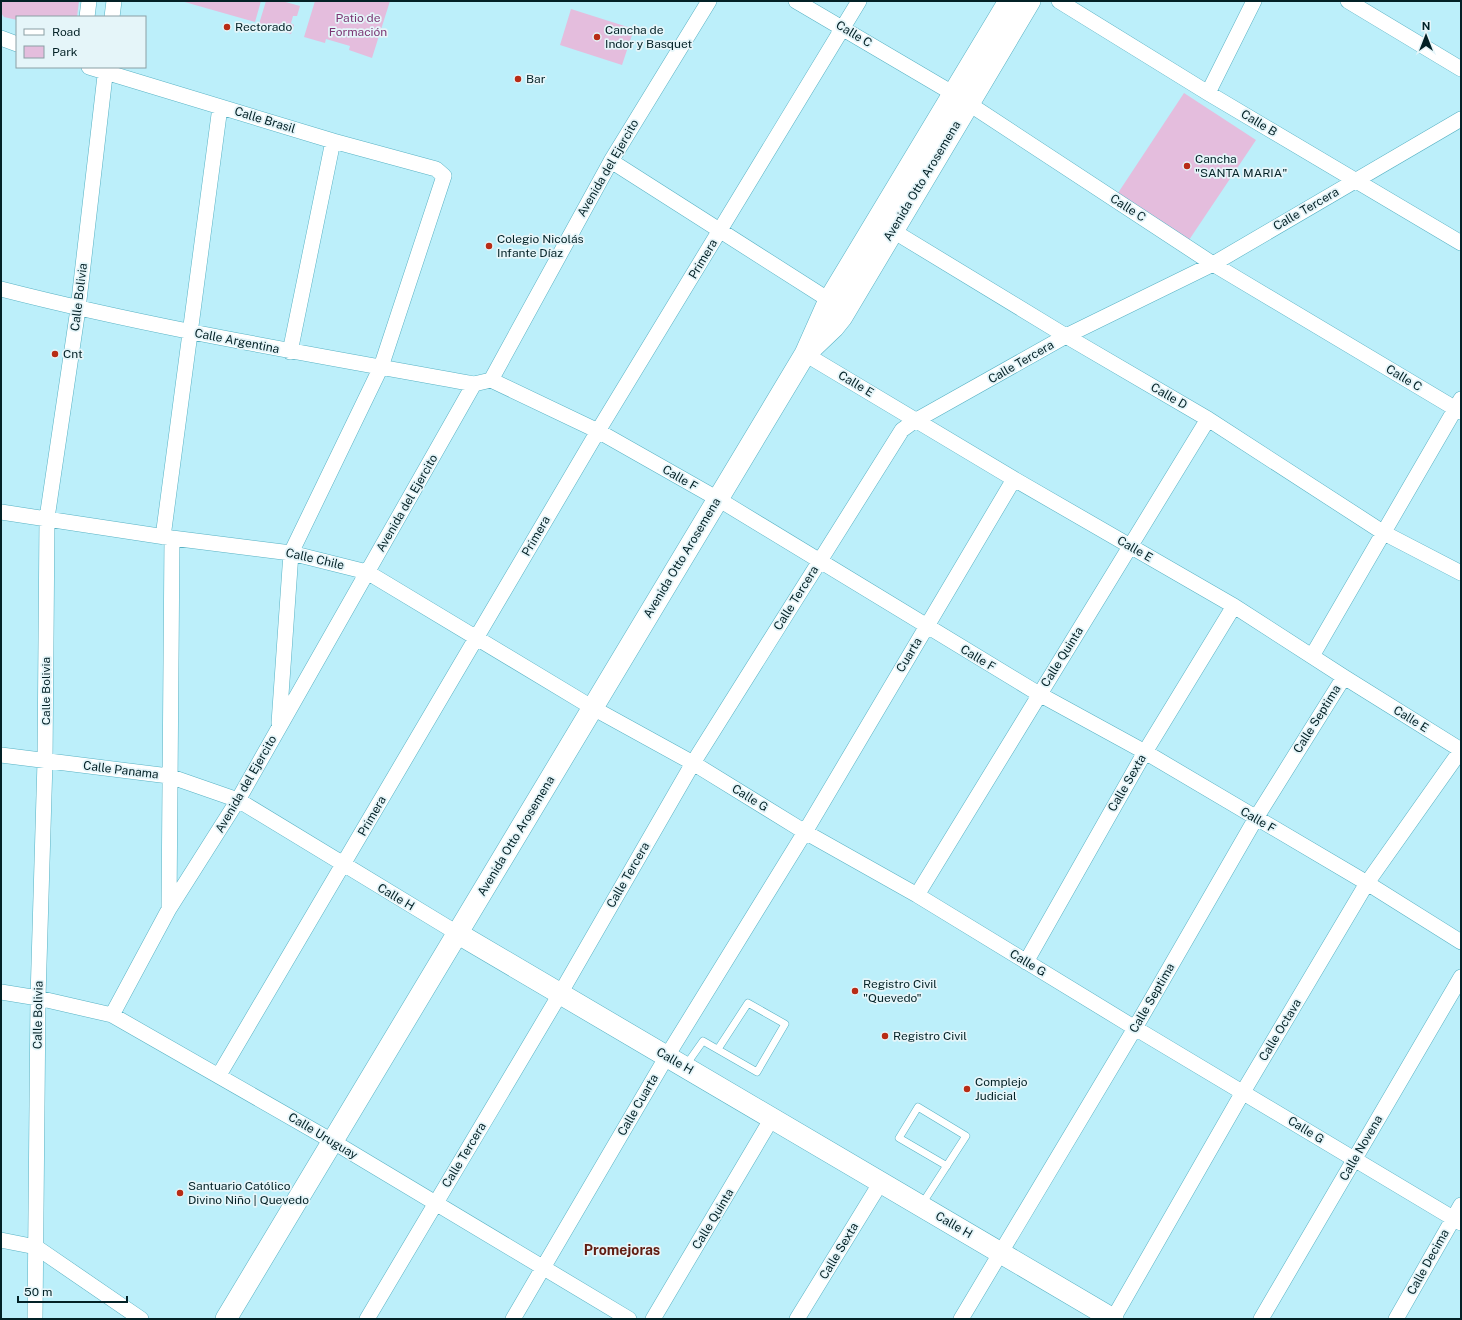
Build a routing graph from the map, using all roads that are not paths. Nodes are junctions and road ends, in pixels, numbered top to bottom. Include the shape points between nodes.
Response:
1 (89, 1) edge
2 (114, 1) edge
3 (709, 1) edge
4 (796, 1) edge
5 (859, 1) edge
6 (1009, 1) edge
7 (1030, 1) edge
8 (1059, 1) edge
9 (1254, 1) edge
10 (1348, 1) edge
11 (87, 16) edge
12 (112, 16) edge
13 (844, 28) junction
14 (1, 38) edge
15 (16, 44) edge
16 (95, 68) edge
17 (1461, 69) edge
18 (106, 70) edge
19 (1208, 93) junction
20 (962, 99) junction
21 (220, 107) junction
22 (1461, 119) edge
23 (333, 141) junction
24 (611, 161) junction
25 (1356, 180) junction
26 (884, 226) junction
27 (720, 231) junction
28 (1461, 243) edge
29 (1213, 264) junction
30 (1, 289) edge
31 (829, 300) junction
32 (78, 309) junction
33 (189, 332) junction
34 (1066, 336) junction
35 (290, 352) junction
36 (805, 354) junction
37 (381, 367) junction
38 (491, 380) junction
39 (474, 384) junction
40 (1459, 407) edge
41 (1208, 419) junction
42 (917, 421) junction
43 (598, 431) junction
44 (1014, 479) junction
45 (718, 499) junction
46 (1, 512) edge
47 (47, 518) junction
48 (1384, 532) junction
49 (168, 537) junction
50 (1131, 547) junction
51 (291, 553) junction
52 (820, 560) junction
53 (368, 572) junction
54 (1461, 573) edge
55 (1234, 606) junction
56 (926, 626) junction
57 (477, 637) junction
58 (1312, 656) junction
59 (1344, 677) junction
60 (1039, 694) junction
61 (593, 708) junction
62 (279, 728) junction
63 (1461, 750) edge
64 (1145, 752) junction
65 (1, 755) edge
66 (45, 761) junction
67 (693, 763) junction
68 (169, 776) junction
69 (238, 800) junction
70 (1256, 818) junction
71 (805, 832) junction
72 (343, 865) junction
73 (1367, 883) junction
74 (917, 895) junction
75 (169, 909) junction
76 (457, 934) junction
77 (1461, 942) edge
78 (1026, 962) junction
79 (1461, 977) edge
80 (1, 992) edge
81 (560, 994) junction
82 (38, 998) junction
83 (112, 1015) junction
84 (1135, 1028) junction
85 (718, 1049) junction
86 (666, 1056) junction
87 (684, 1067) junction
88 (219, 1075) junction
89 (1243, 1092) junction
90 (772, 1118) junction
91 (332, 1141) junction
92 (1354, 1160) junction
93 (948, 1166) junction
94 (881, 1182) junction
95 (435, 1203) junction
96 (1461, 1205) edge
97 (921, 1206) junction
98 (1457, 1221) edge
99 (1, 1240) edge
100 (36, 1247) junction
101 (1001, 1253) junction
102 (543, 1268) junction
103 (35, 1319) edge
104 (142, 1319) edge
105 (226, 1319) edge
106 (367, 1319) edge
107 (513, 1319) edge
108 (629, 1319) edge
109 (653, 1319) edge
110 (797, 1319) edge
111 (961, 1319) edge
112 (1113, 1319) edge
113 (1261, 1319) edge
114 (1396, 1319) edge

1 - 11 street
2 - 12 street
3 - 24 street, Avenida del Ejercito
4 - 13 street, Calle C
5 - 13 street, Primera
6 - 20 main road, Avenida Otto Arosemena
7 - 20 main road, Avenida Otto Arosemena
8 - 19 street, Calle B
9 - 19 street
10 - 17 street
13 - 20 street, Calle C
13 - 27 street, Primera
14 - 15 street
16 - 18 street, Calle Brasil
18 - 21 street, Calle Brasil
18 - 32 street, Calle Bolivia
19 - 25 street, Calle B
20 - 26 main road, Avenida Otto Arosemena
20 - 29 street, Calle C
21 - 23 street, Calle Brasil
21 - 33 street
22 - 25 street, Calle Tercera
23 - 35 street
23 - 37 street, Calle Brasil via 436,169 442,172 444,179
24 - 27 street
24 - 38 street, Avenida del Ejercito
25 - 28 street, Calle B
25 - 29 street, Calle Tercera
26 - 31 main road, Avenida Otto Arosemena
26 - 34 street, Calle D
26 - 36 main road, Avenida Otto Arosemena via 842,317
27 - 31 street
27 - 43 street, Primera
29 - 34 street, Calle Tercera
29 - 40 street, Calle C
30 - 32 street, Calle Argentina
31 - 36 main road, Avenida Otto Arosemena
32 - 33 street, Calle Argentina
32 - 47 street, Calle Bolivia
33 - 35 street, Calle Argentina
33 - 49 street
34 - 41 street, Calle D
34 - 42 street, Calle Tercera
35 - 37 street, Calle Argentina
36 - 42 street, Calle E
36 - 45 main road, Avenida Otto Arosemena
37 - 39 street, Calle Argentina
37 - 51 street
38 - 39 street
38 - 43 street, Calle F
39 - 53 street, Avenida del Ejercito
40 - 48 street
41 - 48 street, Calle D
41 - 50 street, Calle Quinta
42 - 44 street, Calle E
42 - 52 street, Calle Tercera via 902,430
43 - 45 street, Calle F
43 - 57 street, Primera
44 - 50 street, Calle E
44 - 56 street, Cuarta
45 - 52 street, Calle F
45 - 61 main road, Avenida Otto Arosemena
46 - 47 street, Calle Chile
47 - 49 street, Calle Chile
47 - 66 street, Calle Bolivia
48 - 54 street, Calle D
48 - 58 street
49 - 51 street, Calle Chile
49 - 68 street
50 - 55 street, Calle E
50 - 60 street, Calle Quinta
51 - 53 street, Calle Chile
51 - 62 street
52 - 56 street, Calle F
52 - 67 street, Calle Tercera
53 - 57 street, Calle Chile
53 - 62 street, Avenida del Ejercito
55 - 58 street, Calle E
55 - 64 street, Calle Sexta
56 - 60 street, Calle F
56 - 71 street, Cuarta
57 - 61 street, Calle Chile
57 - 72 street, Primera
58 - 59 street, Calle E
59 - 63 street, Calle E
59 - 70 street, Calle Septima
60 - 64 street, Calle F
60 - 74 street, Calle Quinta
61 - 67 street, Calle G
61 - 76 main road, Avenida Otto Arosemena
62 - 69 street, Avenida del Ejercito
63 - 73 street, Calle Octava
64 - 70 street, Calle F
64 - 78 street, Calle Sexta
65 - 66 street, Calle Panama
66 - 68 street, Calle Panama
66 - 82 street, Calle Bolivia
67 - 71 street, Calle G
67 - 81 street, Calle Tercera
68 - 69 street, Calle Panama
68 - 75 street
69 - 72 street, Calle H
69 - 75 street, Avenida del Ejercito
70 - 73 street, Calle F
70 - 84 street, Calle Septima
71 - 74 street, Calle G
71 - 86 street, Calle Cuarta
72 - 76 street, Calle H
72 - 88 street, Primera
73 - 77 street, Calle F
73 - 89 street, Calle Octava
74 - 78 street, Calle G
75 - 83 street, Avenida del Ejercito
76 - 81 main road, Calle H
76 - 91 main road, Avenida Otto Arosemena
78 - 84 street, Calle G
79 - 92 street, Calle Novena
80 - 82 street, Calle Uruguay
81 - 86 main road, Calle H
81 - 95 street, Calle Tercera
82 - 83 street, Calle Uruguay
82 - 100 street, Calle Bolivia
83 - 88 street, Calle Uruguay
84 - 89 street, Calle G
84 - 101 street, Calle Septima
85 - 85 lane via 757,1072 785,1024 748,1003
85 - 87 lane via 702,1042
86 - 87 main road, Calle H
86 - 102 street, Calle Cuarta
87 - 90 main road, Calle H
88 - 91 street, Calle Uruguay
89 - 92 street, Calle G
89 - 112 street, Calle Octava
90 - 94 main road, Calle H
90 - 109 street, Calle Quinta
91 - 95 street, Calle Uruguay
91 - 105 main road, Avenida Otto Arosemena
92 - 98 street, Calle G
92 - 113 street, Calle Novena
93 - 93 lane via 966,1136 918,1107 899,1138
93 - 97 lane
94 - 97 main road, Calle H
94 - 110 street, Calle Sexta
95 - 102 street, Calle Uruguay
95 - 106 street, Calle Tercera
96 - 98 street, Calle Decima
97 - 101 main road, Calle H
98 - 114 street, Calle Decima
99 - 100 street
100 - 103 street, Calle Bolivia
100 - 104 street
101 - 111 street, Calle Septima
101 - 112 main road, Calle H
102 - 107 street, Calle Cuarta
102 - 108 street, Calle Uruguay

